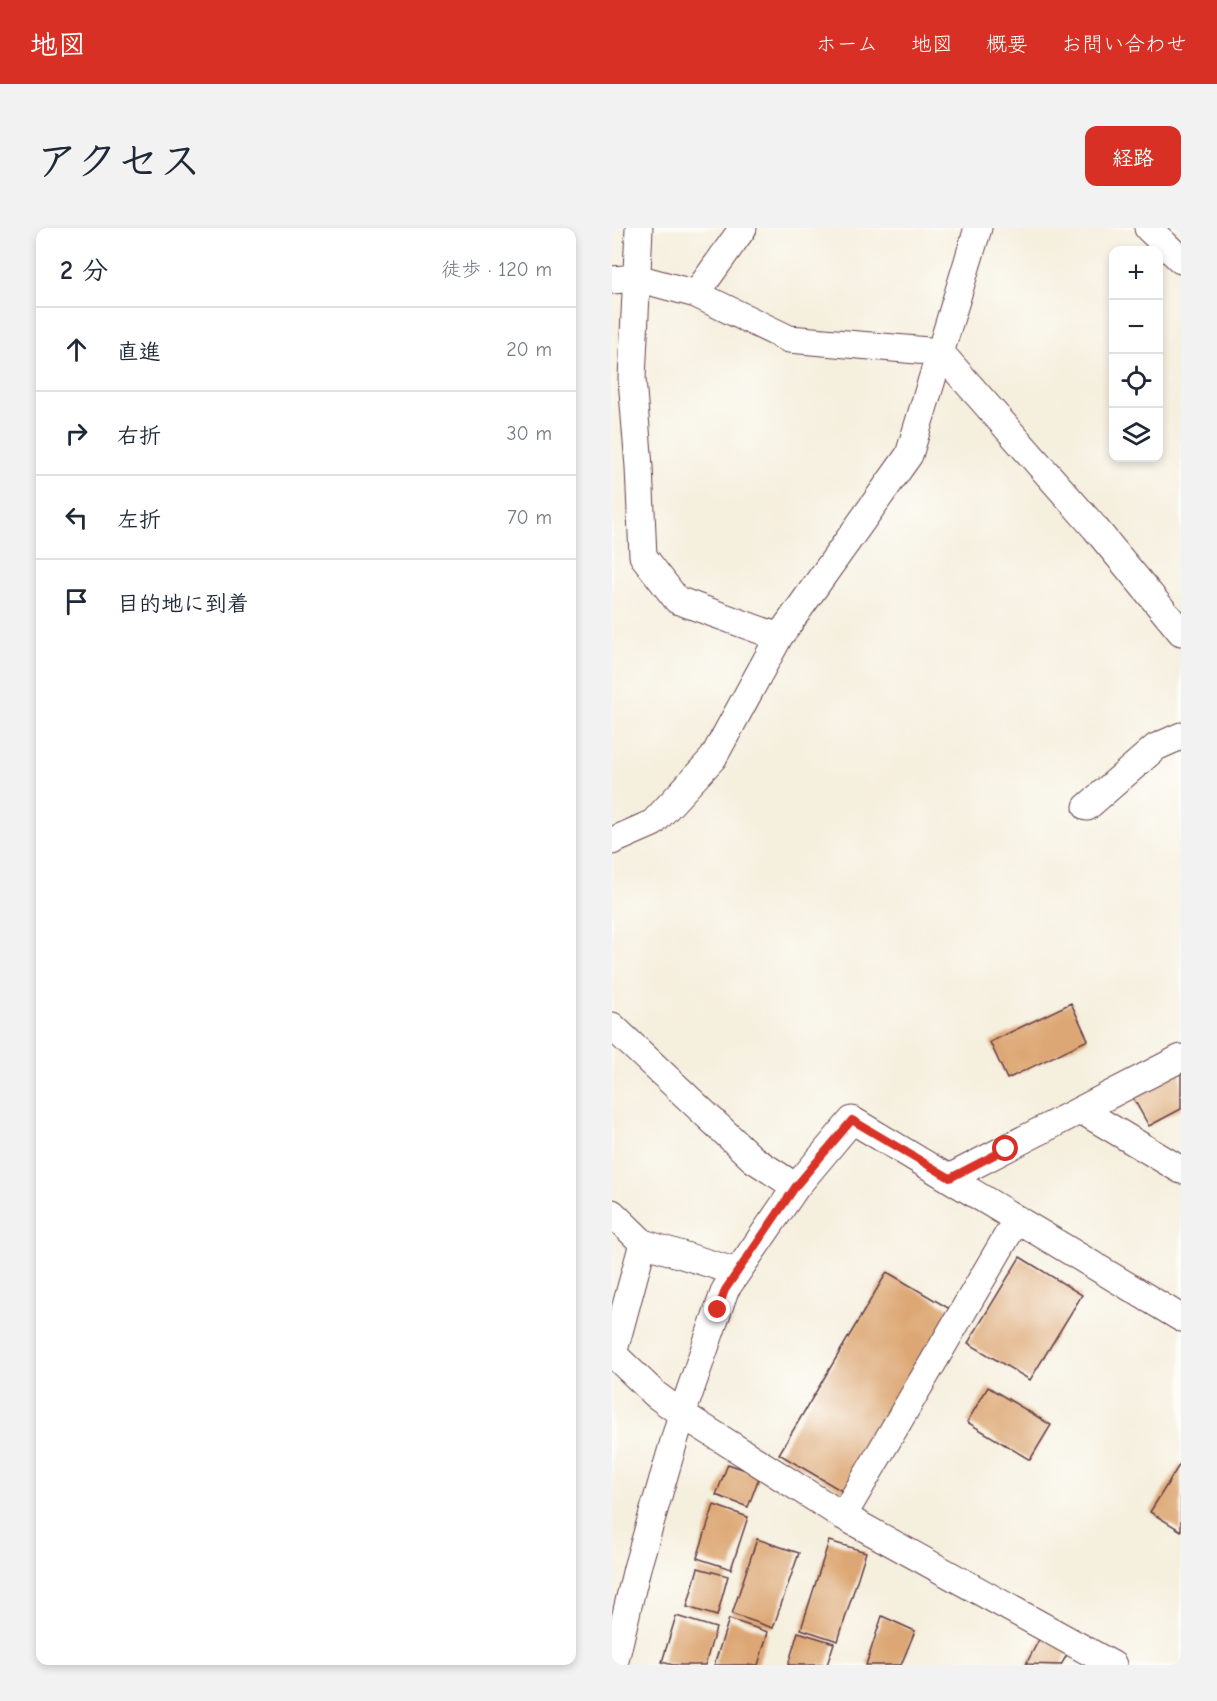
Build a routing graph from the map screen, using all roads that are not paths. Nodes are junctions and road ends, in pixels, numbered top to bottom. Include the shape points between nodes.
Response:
1 (639, 228) edge
2 (743, 228) edge
3 (978, 228) edge
4 (625, 279) edge
5 (696, 294) junction
6 (940, 352) junction
7 (1181, 632) edge
8 (779, 637) junction
9 (1181, 736) edge
10 (1087, 807) dead end
11 (612, 841) edge
12 (612, 1026) edge
13 (1181, 1058) edge
14 (1081, 1110) junction
15 (1181, 1170) edge
16 (950, 1178) junction
17 (796, 1186) junction
18 (612, 1213) edge
19 (1017, 1219) junction
20 (643, 1244) junction
21 (737, 1272) junction
22 (1181, 1318) edge
23 (612, 1354) edge
24 (682, 1414) junction
25 (843, 1516) junction
26 (614, 1665) edge
27 (1113, 1665) edge

1 - 4 street
2 - 5 street
3 - 6 street
4 - 5 street
4 - 8 street via 643,556 677,600
5 - 6 street via 789,339
6 - 7 street
6 - 8 street via 909,455
8 - 11 street via 713,758 653,823
9 - 10 street via 1156,747
12 - 17 street via 753,1159
13 - 14 street
14 - 15 street
14 - 16 street
16 - 17 street via 852,1120
16 - 19 street
17 - 21 street
18 - 20 street
19 - 22 street
19 - 25 street
20 - 21 street
20 - 23 street
21 - 24 street via 725,1290
23 - 24 street
24 - 25 street
24 - 26 street via 637,1568
25 - 27 street

